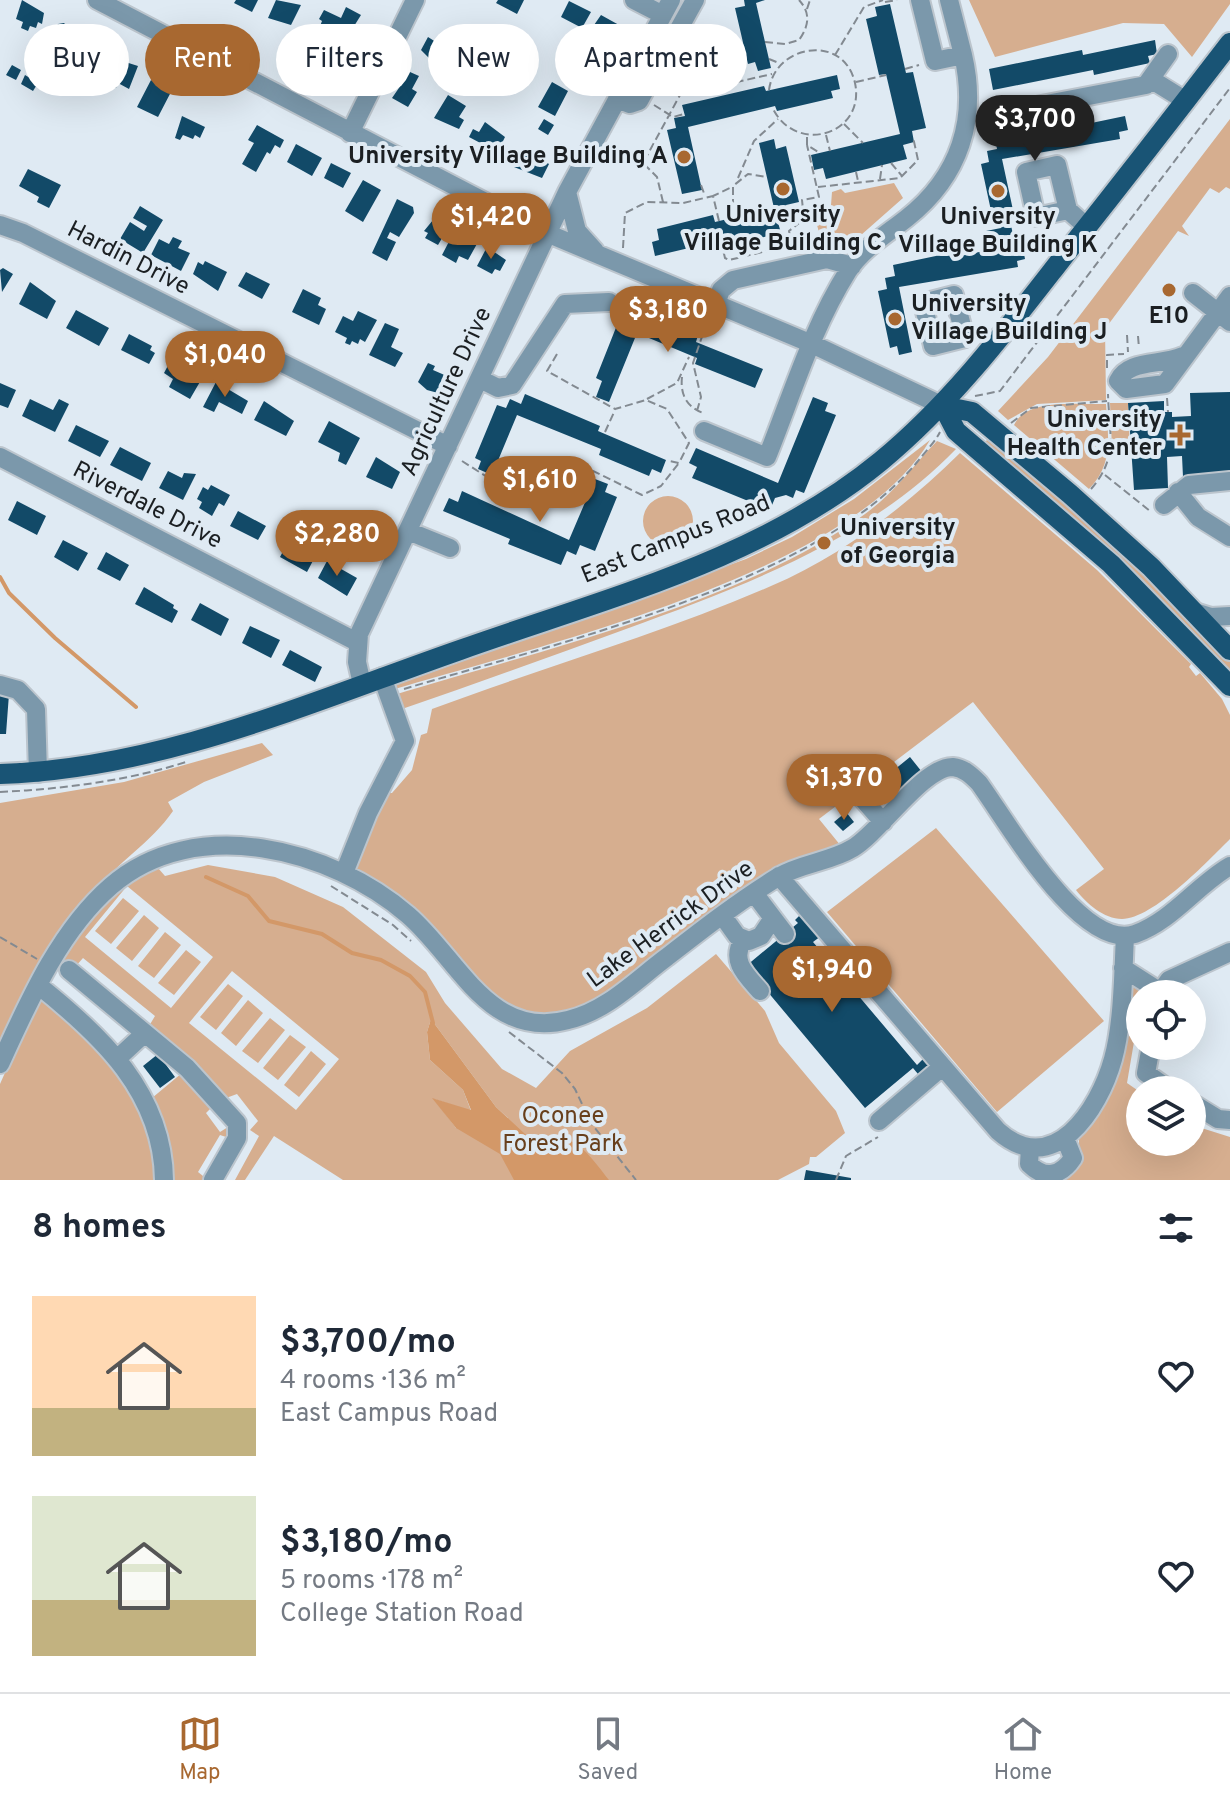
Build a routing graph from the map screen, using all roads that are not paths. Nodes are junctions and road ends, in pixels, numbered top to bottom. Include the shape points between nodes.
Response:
1 (97, 0) edge
2 (415, 0) edge
3 (634, 0) edge
4 (920, 0) edge
5 (949, 0) edge
6 (693, 1) edge
7 (119, 5) edge
8 (667, 7) edge
9 (1230, 43) edge
10 (1168, 54) dead end
11 (963, 55) junction
12 (1152, 80) junction
13 (617, 99) junction
14 (1186, 101) junction
15 (1005, 112) dead end
16 (350, 133) junction
17 (567, 192) junction
18 (1068, 210) dead end
19 (0, 225) edge
20 (1087, 227) junction
21 (548, 234) junction
22 (599, 256) junction
23 (852, 266) junction
24 (1193, 293) dead end
25 (1230, 296) edge
26 (609, 302) dead end
27 (712, 310) junction
28 (1224, 317) edge
29 (965, 338) dead end
30 (812, 344) junction
31 (987, 355) junction
32 (1183, 356) dead end
33 (480, 379) junction
34 (943, 406) junction
35 (704, 422) road end
36 (448, 446) junction
37 (0, 457) edge
38 (1230, 481) edge
39 (408, 531) junction
40 (1230, 537) edge
41 (450, 548) dead end
42 (1195, 612) junction
43 (1230, 616) edge
44 (357, 642) junction
45 (1230, 650) edge
46 (382, 677) junction
47 (362, 684) junction
48 (0, 685) edge
49 (1230, 686) edge
50 (38, 773) junction
51 (0, 774) edge
52 (862, 798) dead end
53 (883, 822) junction
54 (1226, 866) edge
55 (344, 873) junction
56 (779, 876) junction
57 (754, 893) junction
58 (722, 915) junction
59 (773, 918) junction
60 (785, 934) dead end
61 (1125, 936) junction
62 (743, 940) junction
63 (1230, 952) edge
64 (1123, 968) junction
65 (1140, 980) edge
66 (1169, 980) edge
67 (38, 985) junction
68 (760, 991) dead end
69 (57, 1001) junction
70 (145, 1033) junction
71 (118, 1058) junction
72 (0, 1064) edge
73 (942, 1067) junction
74 (1206, 1112) edge
75 (1230, 1120) edge
76 (879, 1121) dead end
77 (1065, 1138) junction
78 (1030, 1148) junction
79 (164, 1180) edge
80 (213, 1180) edge

1 - 7 street
2 - 16 street
3 - 8 street
4 - 11 street via 935,61
5 - 11 street
6 - 13 street via 636,103
7 - 16 street
8 - 13 street, Agriculture Drive
9 - 14 main road, East Campus Road
10 - 12 street
11 - 23 street via 971,103 949,167 927,200
12 - 14 street
12 - 15 street
13 - 17 street, Agriculture Drive
14 - 20 main road, East Campus Road
16 - 21 street
17 - 21 street, Agriculture Drive
17 - 22 street via 577,231
18 - 20 street
19 - 36 street, Hardin Drive
20 - 31 main road, East Campus Road
21 - 22 street
21 - 33 street, Agriculture Drive
22 - 27 street
23 - 27 street via 827,259 724,277
23 - 30 street
24 - 28 street
25 - 28 street
26 - 33 street via 565,304 512,385 498,388
27 - 30 street
28 - 32 street
29 - 31 street
30 - 34 street
30 - 35 street via 767,457
31 - 34 main road, East Campus Road
33 - 36 street, Agriculture Drive
34 - 42 main road via 972,412 1083,505
34 - 46 main road, East Campus Road via 838,494 747,545
34 - 49 main road via 956,431 1111,564
36 - 39 street, Agriculture Drive
37 - 44 street, Riverdale Drive
38 - 40 street via 1193,484 1165,503
39 - 41 street
39 - 44 street, Agriculture Drive
42 - 43 street
42 - 45 main road
44 - 47 street
46 - 47 main road, East Campus Road
46 - 55 street via 405,741
47 - 50 main road, East Campus Road via 133,759
48 - 50 street via 18,690 36,709
50 - 51 main road, East Campus Road
52 - 53 street
53 - 56 street, Lake Herrick Drive via 854,847
53 - 61 street, Lake Herrick Drive via 938,772 964,770 1073,910 1100,930
54 - 61 street via 1161,919
55 - 58 street, Lake Herrick Drive via 409,916 488,1004 533,1024 566,1021 605,1005
55 - 67 street, Lake Herrick Drive via 296,855 236,844 158,860 133,871 98,899
56 - 57 street, Lake Herrick Drive
56 - 73 street via 914,1047
57 - 58 street, Lake Herrick Drive
57 - 59 street
58 - 62 street
59 - 60 street
59 - 62 street via 761,936
61 - 64 street
62 - 68 street via 738,962
63 - 66 street
64 - 65 street
64 - 77 street via 1112,1063 1084,1118
67 - 69 street
67 - 72 street, Lake Herrick Drive
69 - 70 street via 73,974
69 - 71 street
70 - 71 street
70 - 80 street via 187,1068 237,1123 237,1138
71 - 79 street via 144,1097 160,1139
73 - 76 street
73 - 78 street via 998,1131 1017,1146
74 - 75 street
77 - 78 street
77 - 78 street via 1073,1158 1066,1169 1051,1175 1029,1164

